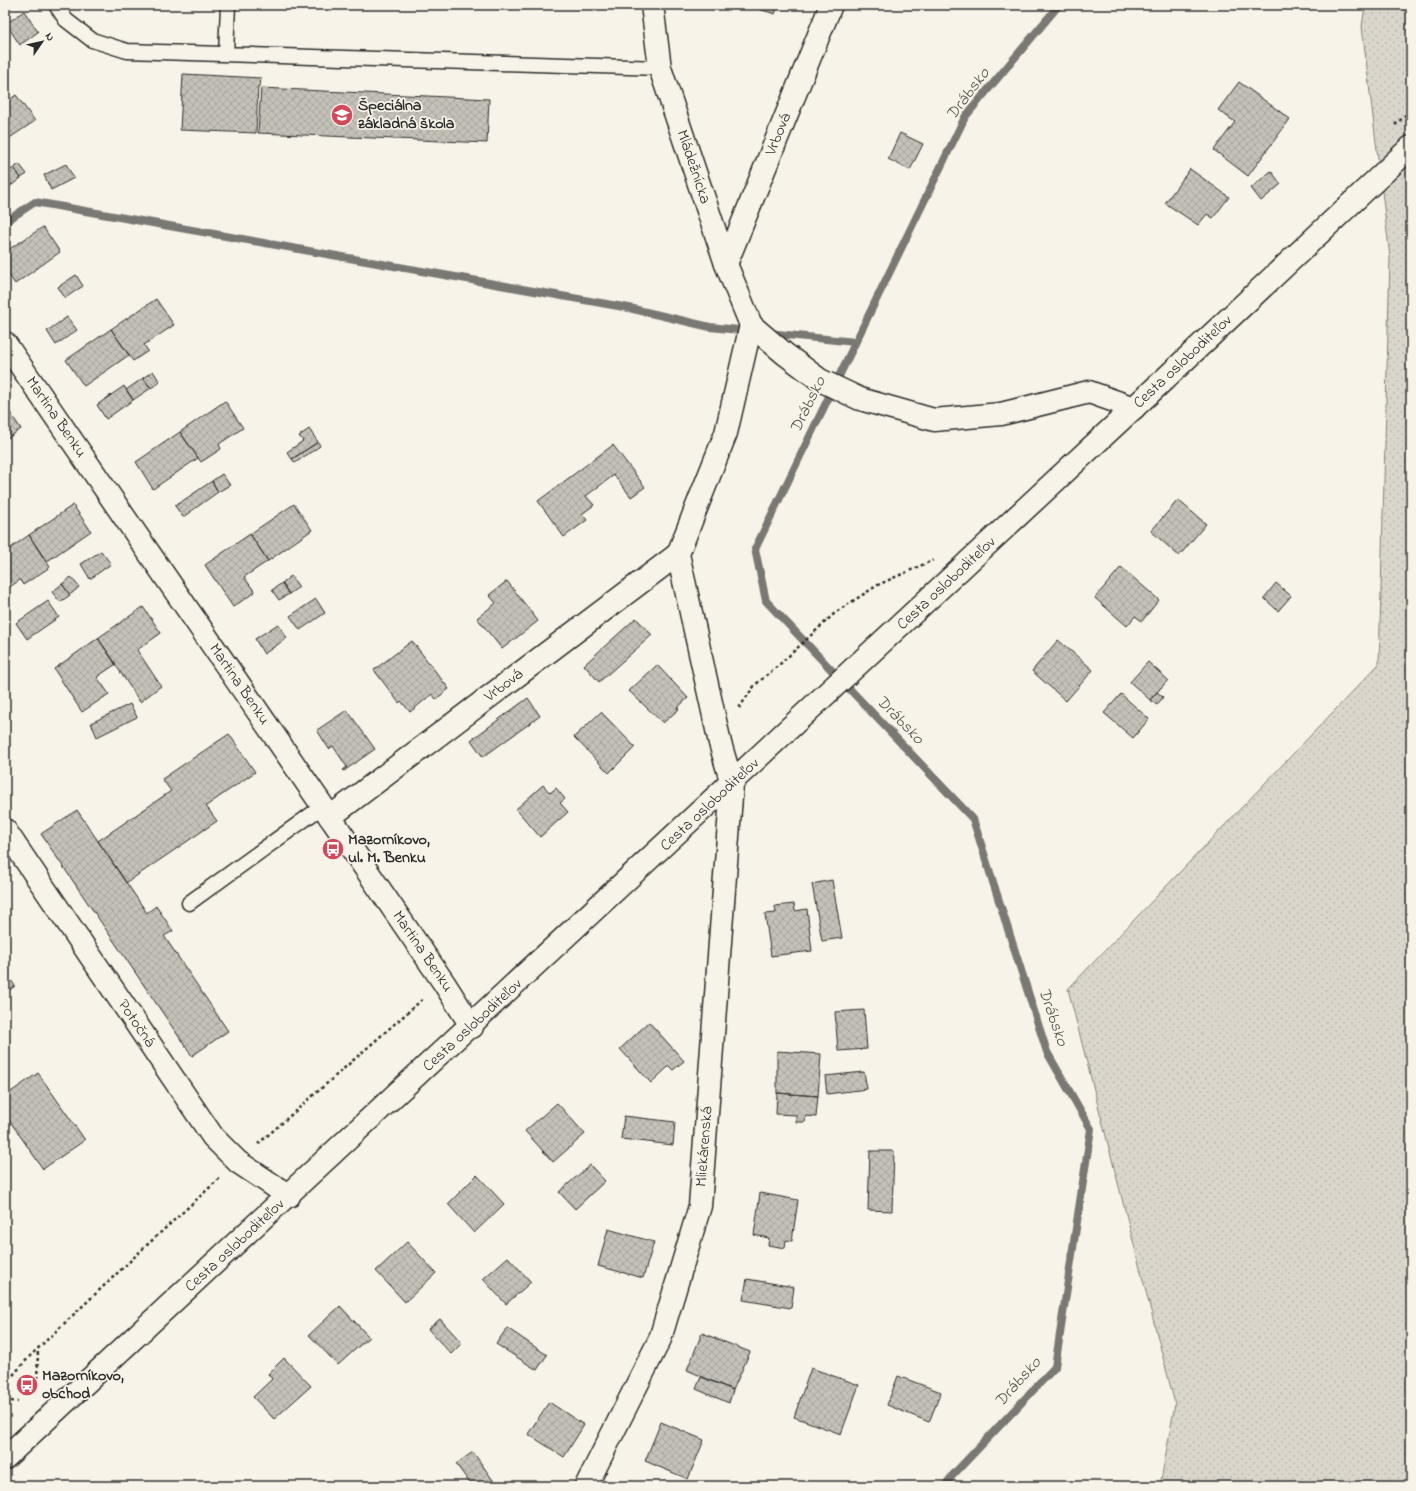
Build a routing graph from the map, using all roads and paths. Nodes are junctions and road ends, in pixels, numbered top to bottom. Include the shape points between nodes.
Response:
1 (56, 5) edge
2 (228, 5) edge
3 (652, 5) edge
4 (831, 5) edge
5 (226, 54) junction
6 (660, 68) junction
7 (1411, 147) edge
8 (726, 264) junction
9 (751, 325) junction
10 (5, 343) edge
11 (1134, 408) junction
12 (678, 554) junction
13 (938, 554) dead end
14 (720, 743) junction
15 (732, 784) junction
16 (326, 811) junction
17 (5, 830) edge
18 (189, 903) dead end
19 (428, 995) dead end
20 (472, 1027) junction
21 (238, 1162) junction
22 (289, 1196) junction
23 (38, 1348) junction
24 (5, 1384) edge
25 (37, 1385) dead end
26 (5, 1400) edge
27 (18, 1402) dead end
28 (5, 1458) edge
29 (586, 1486) edge

1 - 5 lane via 66,20 92,40 127,51
2 - 5 lane
3 - 6 street, Mládežnícka
4 - 8 street, Vrbová
5 - 6 lane
6 - 8 street, Mládežnícka
7 - 11 street, Cesta osloboditeľov
8 - 9 street, Mládežnícka
9 - 11 street via 820,380 860,399 934,420 1001,414 1089,392
9 - 12 street via 726,433
10 - 16 street, Martina Benku
11 - 15 street, Cesta osloboditeľov
12 - 14 street
12 - 16 street, Vrbová
13 - 14 path via 932,560 878,585 836,612 755,685 732,718
14 - 15 street
15 - 20 street, Cesta osloboditeľov
15 - 29 street, Mliekárenská via 700,1206 660,1339
16 - 18 lane
16 - 20 street, Martina Benku
17 - 21 street, Potočná via 214,1137
19 - 21 path
20 - 22 street, Cesta osloboditeľov
21 - 22 street, Potočná
21 - 23 path
22 - 28 street, Cesta osloboditeľov
23 - 24 path
23 - 25 path
26 - 27 path

